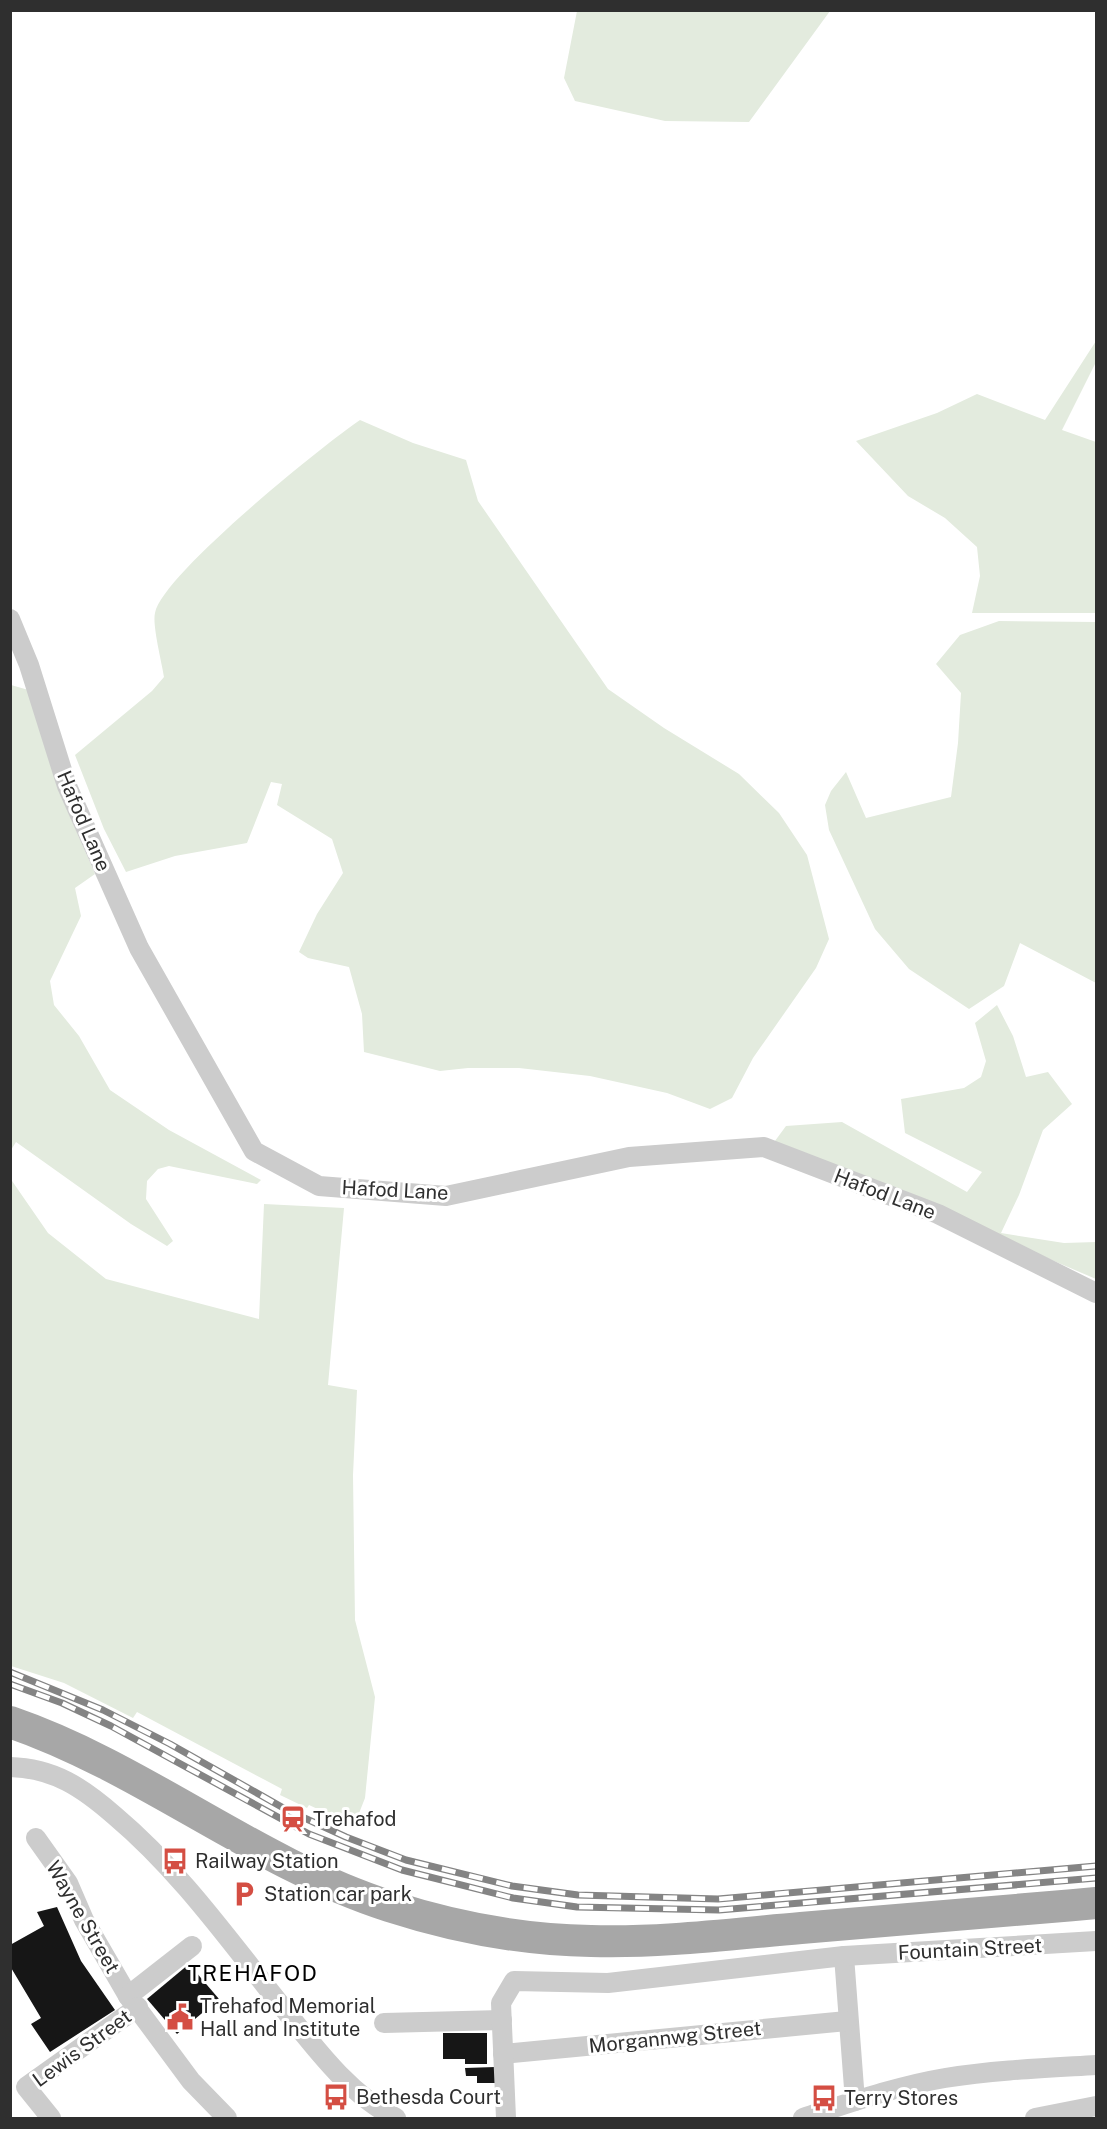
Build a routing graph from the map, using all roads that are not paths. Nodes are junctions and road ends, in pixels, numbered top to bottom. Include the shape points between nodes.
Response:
1 (10, 619) edge
2 (1096, 1293) edge
3 (10, 1722) edge
4 (10, 1767) edge
5 (36, 1838) dead end
6 (1096, 1903) edge
7 (1096, 1941) edge
8 (192, 1946) dead end
9 (844, 1956) junction
10 (133, 2001) junction
11 (502, 2020) junction
12 (847, 2021) junction
13 (384, 2023) dead end
14 (503, 2054) junction
15 (1096, 2065) edge
16 (855, 2101) junction
17 (1096, 2106) edge
18 (391, 2117) edge
19 (51, 2118) edge
20 (227, 2118) edge
21 (506, 2118) edge
22 (803, 2118) edge
23 (1035, 2118) edge

1 - 2 street, Hafod Lane via 67,786 139,948 254,1151 319,1186 446,1196 628,1157 764,1147 938,1214
3 - 6 main road via 110,1765 250,1843 340,1887 388,1906 487,1931 546,1939 642,1941
4 - 18 street via 28,1767 57,1775 82,1787 141,1838 218,1924 312,2044 350,2084
5 - 10 street, Wayne Street via 68,1883 84,1920
7 - 9 street, Fountain Street
8 - 10 street, Wayne Street
9 - 11 street, Fountain Street via 608,1983 514,1981 501,2003
9 - 12 street
10 - 19 street, Lewis Street via 26,2087
10 - 20 street, Wayne Street via 191,2080
11 - 13 street
11 - 14 street
12 - 14 street, Morgannwg Street
12 - 16 street
14 - 21 street
15 - 16 street via 944,2078
16 - 22 street
17 - 23 street

